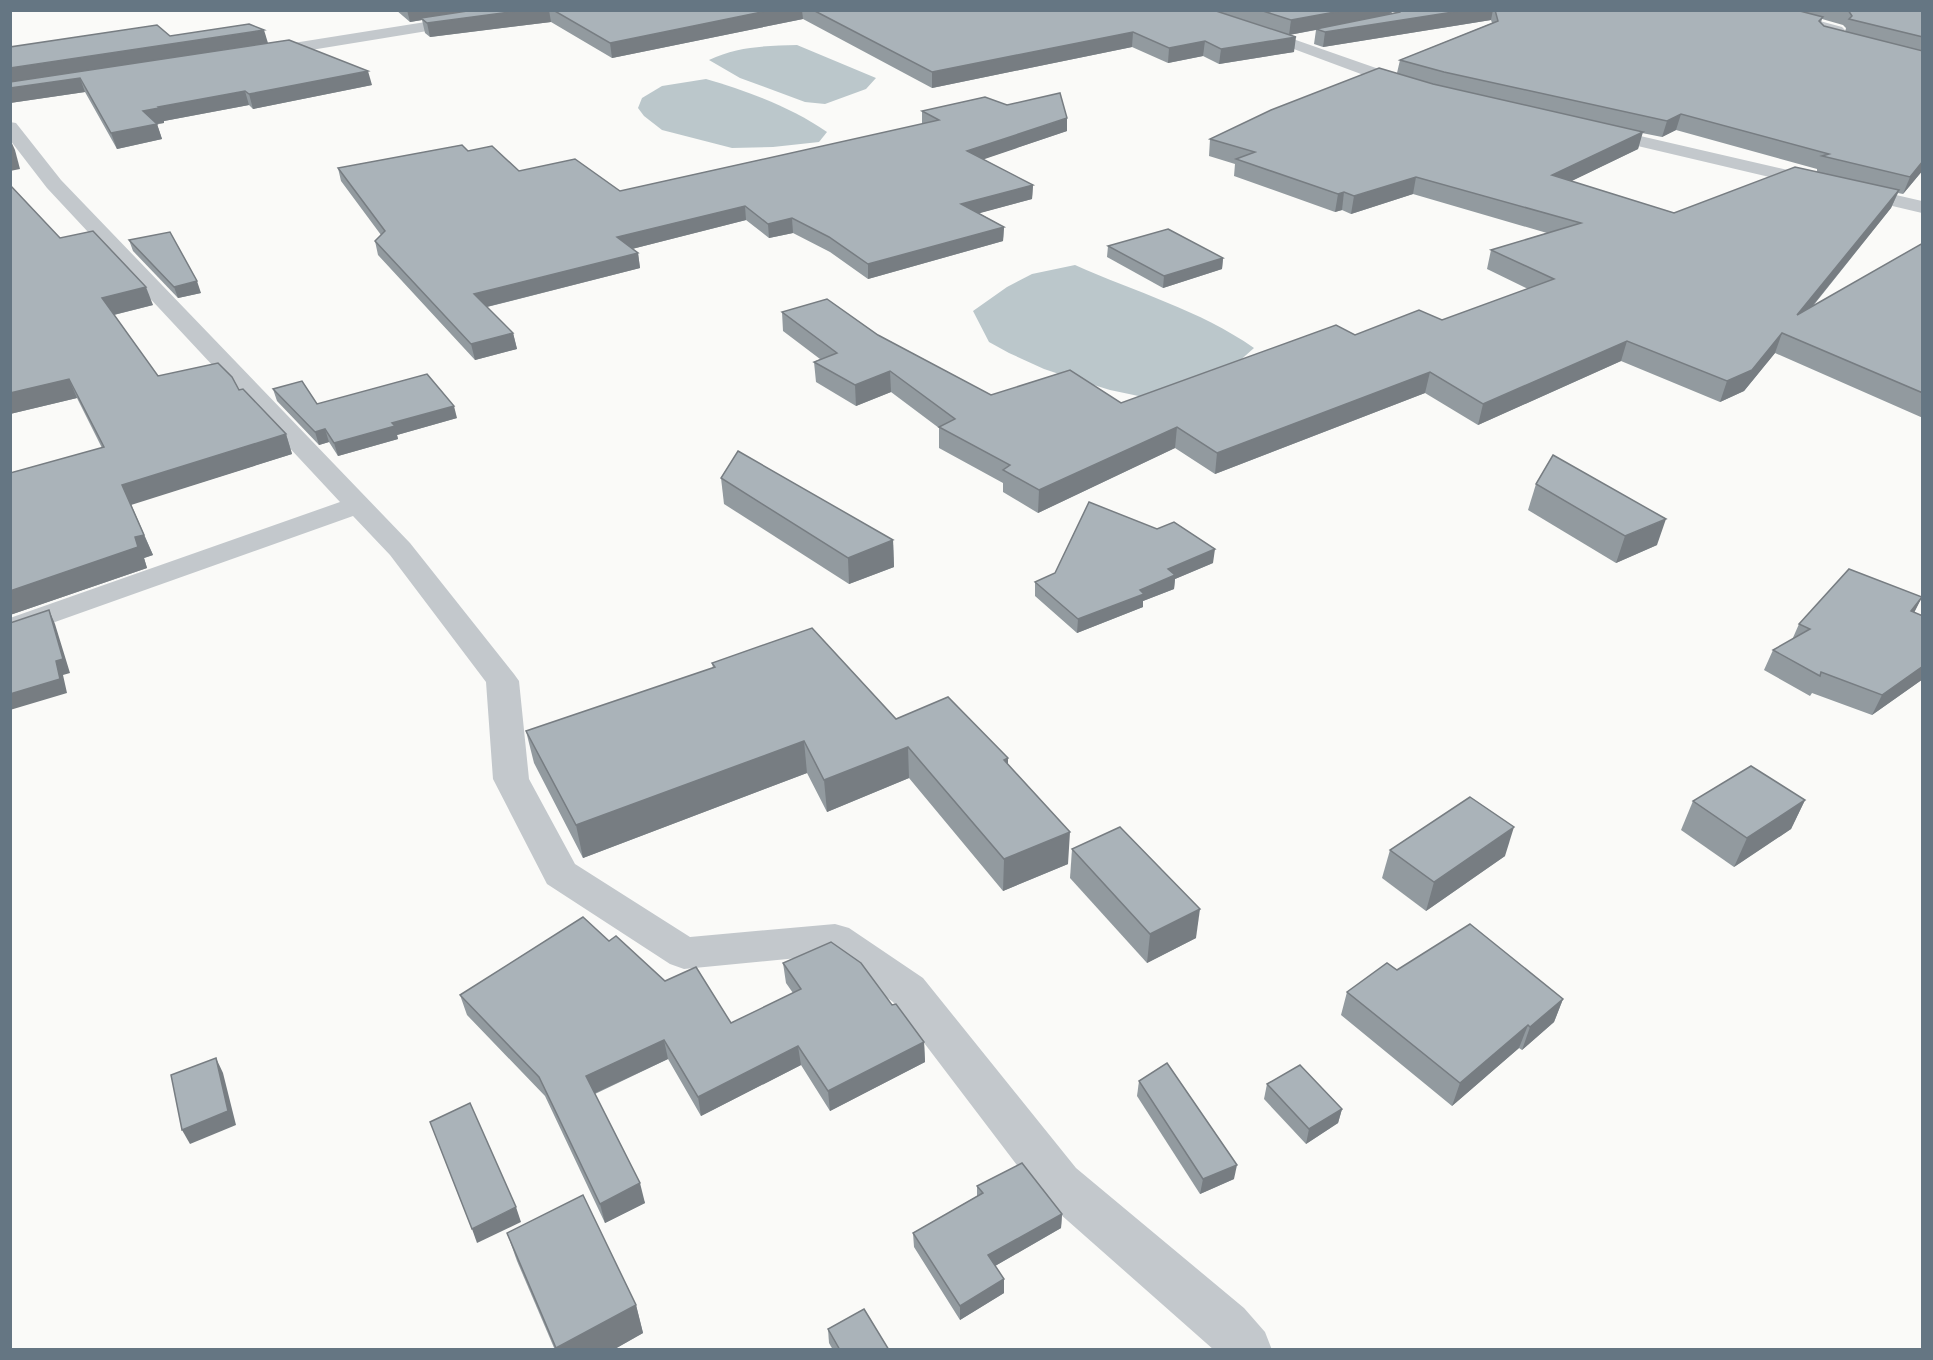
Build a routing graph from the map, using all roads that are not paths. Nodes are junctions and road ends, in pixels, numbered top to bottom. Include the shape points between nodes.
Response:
1 (532, 10) edge
2 (1187, 10) edge
3 (1760, 10) edge
4 (1320, 36) edge
5 (1288, 42) junction
6 (241, 56) edge
7 (1923, 60) edge
8 (1426, 91) edge
9 (1575, 127) edge
10 (10, 128) edge
11 (1923, 207) edge
12 (357, 505) junction
13 (10, 629) edge
14 (1247, 1350) edge

1 - 6 street
2 - 5 street
3 - 7 street via 1837,30 1824,36
4 - 5 street
5 - 8 street
9 - 11 street
10 - 12 street via 54,184
12 - 13 street
12 - 14 street via 400,549 502,681 511,779 561,874 684,953 835,939 908,990 1059,1183 1226,1324

